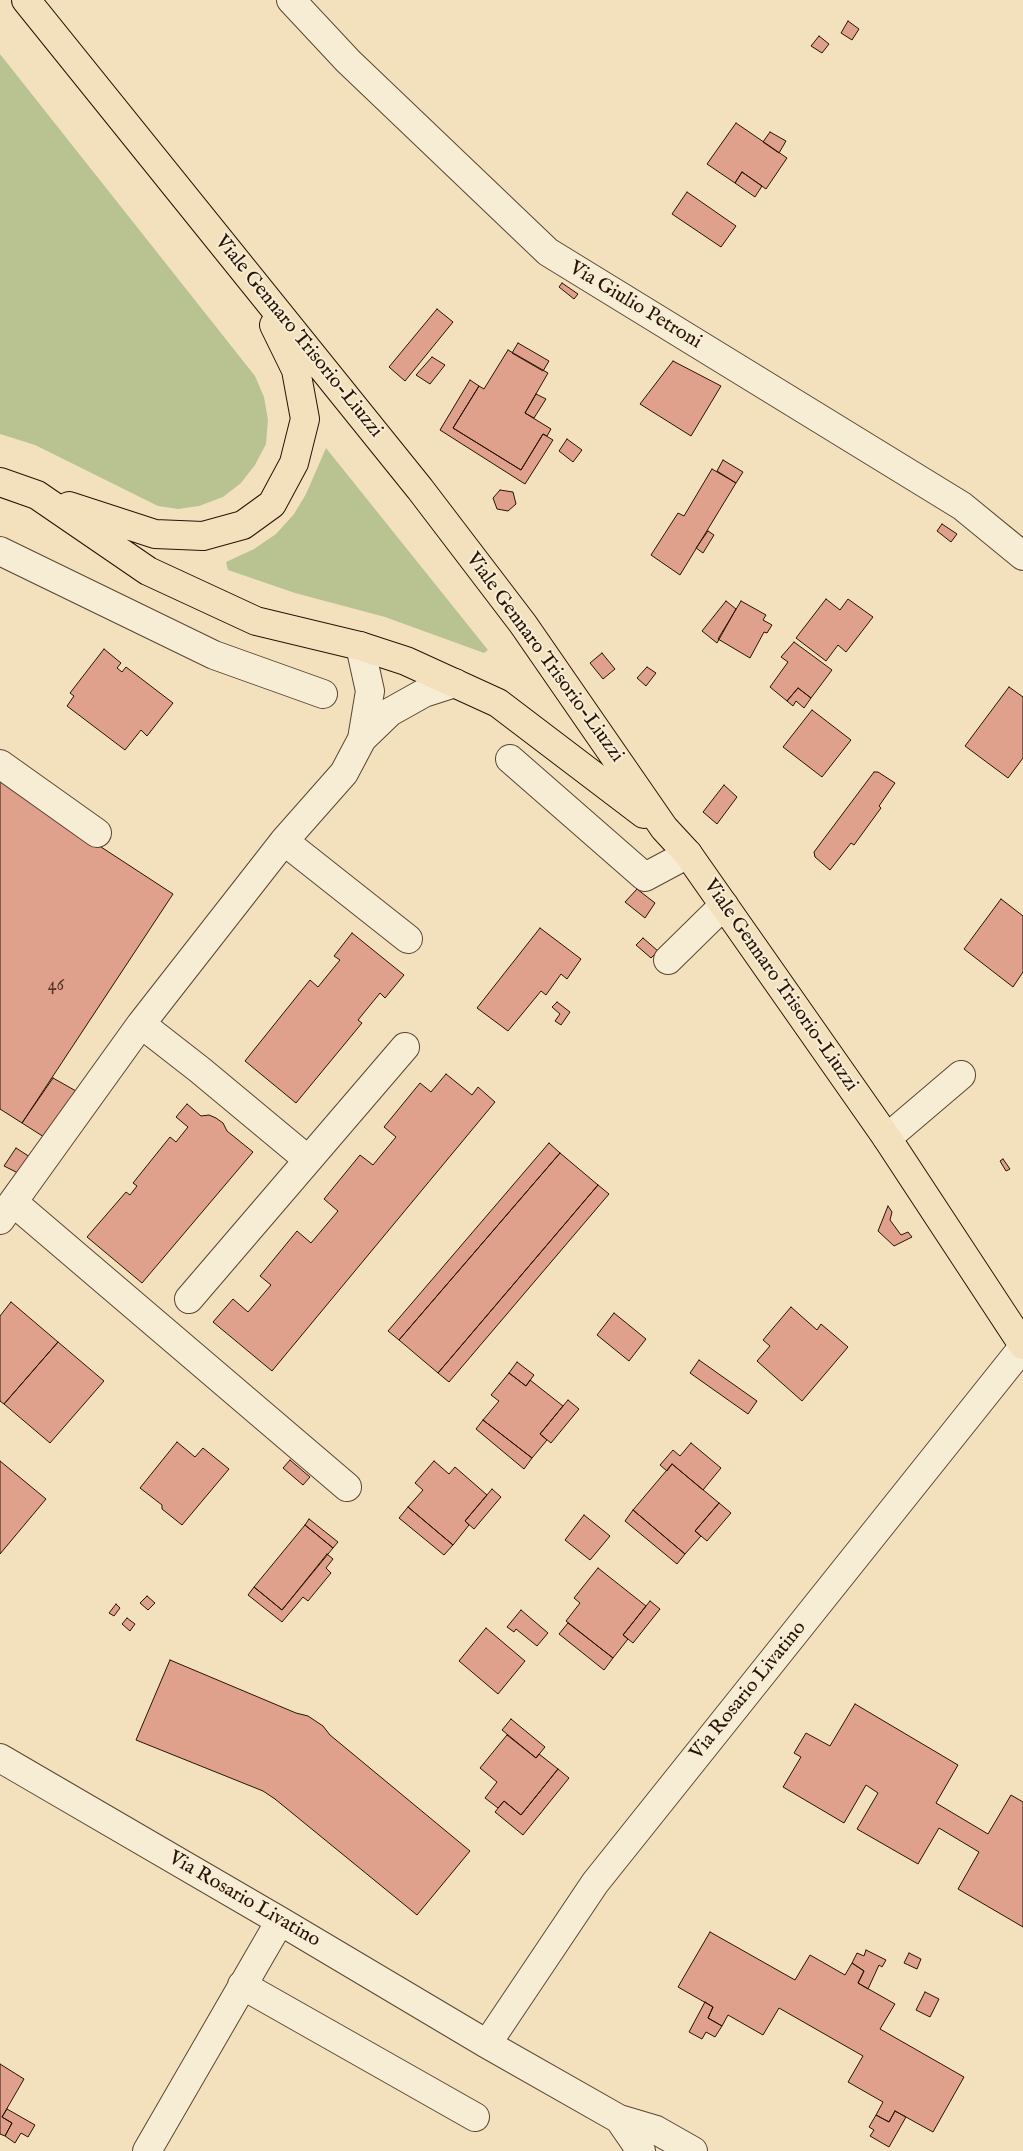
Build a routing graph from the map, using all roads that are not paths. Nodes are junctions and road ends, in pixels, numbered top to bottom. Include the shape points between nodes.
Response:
1 (26, 0) edge
2 (291, 0) edge
3 (250, 278) junction
4 (0, 482) edge
5 (37, 495) junction
6 (0, 551) edge
7 (1023, 556) edge
8 (360, 646) junction
9 (456, 683) junction
10 (323, 694) dead end
11 (362, 739) junction
12 (510, 760) dead end
13 (0, 764) edge
14 (664, 828) junction
15 (97, 833) dead end
16 (284, 841) junction
17 (688, 854) junction
18 (724, 905) junction
19 (408, 939) dead end
20 (668, 960) dead end
21 (141, 1024) junction
22 (405, 1047) dead end
23 (961, 1075) dead end
24 (887, 1138) junction
25 (307, 1159) junction
26 (7, 1211) edge
27 (189, 1300) dead end
28 (1023, 1346) edge
29 (347, 1487) dead end
30 (0, 1758) edge
31 (280, 1921) junction
32 (242, 1985) junction
33 (486, 2044) junction
34 (475, 2117) dead end
35 (619, 2119) junction
36 (147, 2151) edge
37 (642, 2151) edge
38 (693, 2151) edge

1 - 3 main road, Viale Gennaro Trisorio-Liuzzi
2 - 7 street, Via Giulio Petroni via 348,61 548,252 962,506
3 - 5 main road via 296,370 305,419 294,463 272,504 243,525 203,536 155,534
3 - 14 main road, Viale Gennaro Trisorio-Liuzzi via 420,489 523,624
4 - 5 main road
5 - 8 main road via 148,571 256,621
6 - 10 street via 214,656
8 - 9 main road via 406,661
8 - 11 street via 370,691
9 - 11 street via 424,693 390,712
9 - 14 main road via 498,703
11 - 16 street via 344,773
12 - 17 street via 645,877
13 - 15 street
14 - 17 main road, Viale Gennaro Trisorio-Liuzzi
16 - 19 street
16 - 21 street
17 - 18 main road, Viale Gennaro Trisorio-Liuzzi
18 - 20 street
18 - 24 main road, Viale Gennaro Trisorio-Liuzzi
21 - 25 street
21 - 26 street
22 - 25 street
23 - 24 street
24 - 28 main road, Viale Gennaro Trisorio-Liuzzi
25 - 27 street
26 - 29 street
28 - 33 street, Via Rosario Livatino via 596,1883
30 - 31 street, Via Rosario Livatino
31 - 32 street
31 - 33 street, Via Rosario Livatino
32 - 34 street
32 - 36 street
33 - 35 street, Via Rosario Livatino
35 - 37 street, Via Rosario Livatino
35 - 38 street, Via Rosario Livatino via 656,2130

